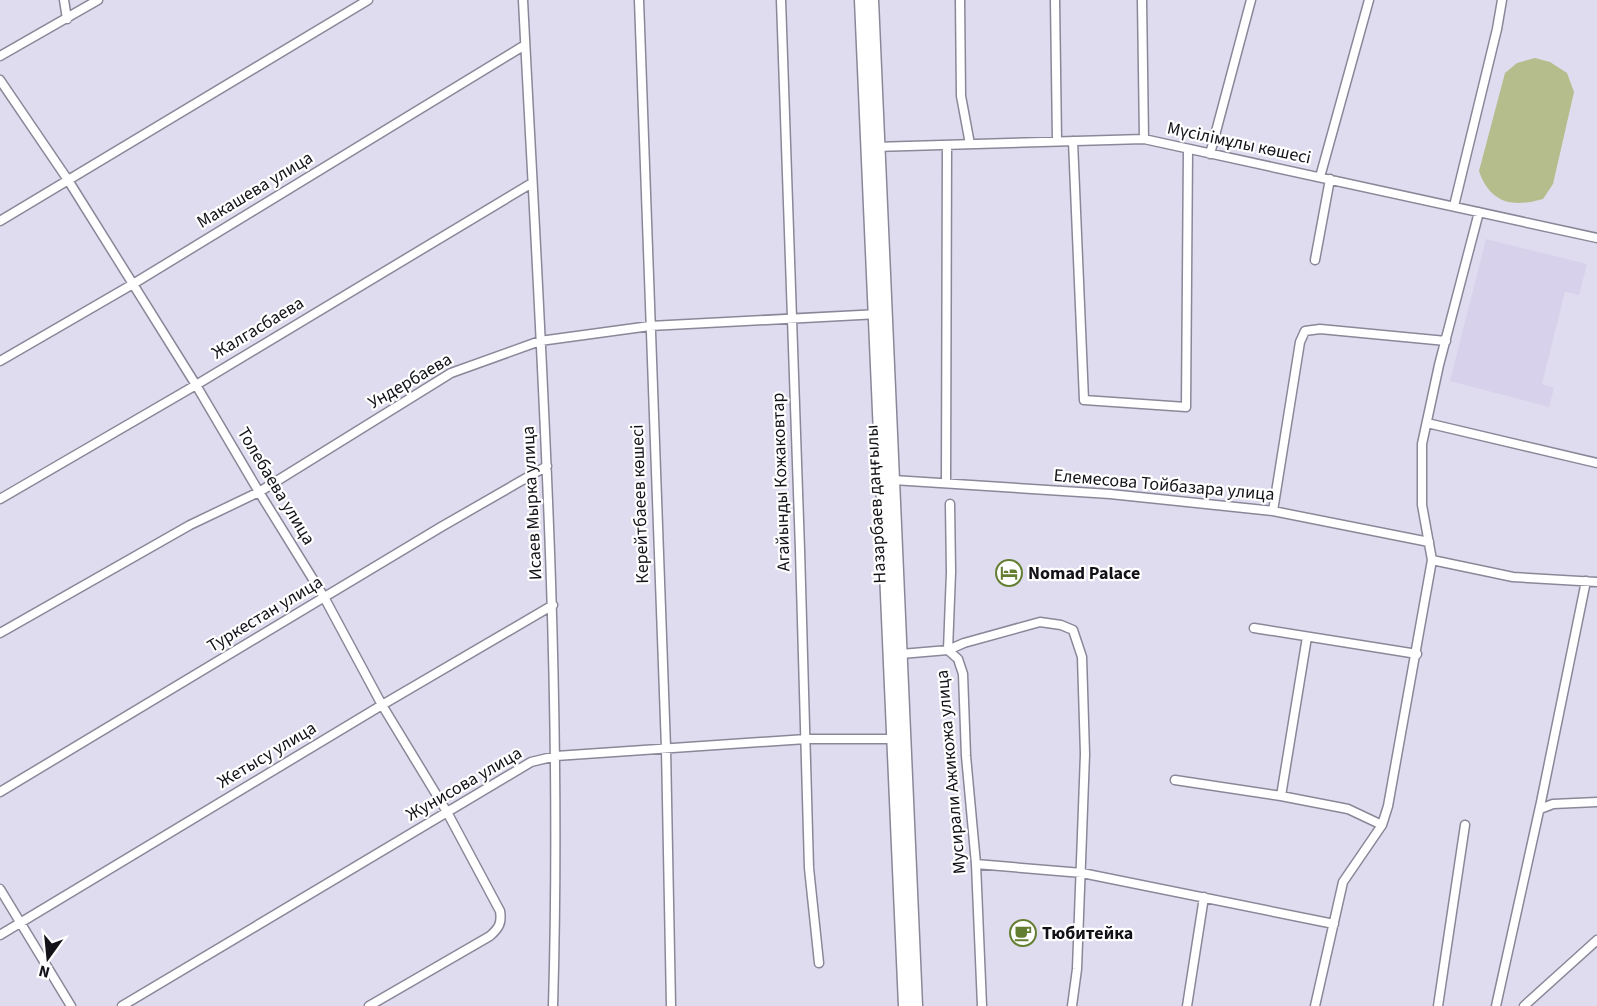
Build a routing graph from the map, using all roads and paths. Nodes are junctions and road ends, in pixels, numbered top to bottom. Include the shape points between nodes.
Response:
1 (64, 0) edge
2 (98, 0) edge
3 (368, 0) edge
4 (523, 0) edge
5 (639, 0) edge
6 (781, 0) edge
7 (861, 0) edge
8 (872, 0) edge
9 (960, 0) edge
10 (1055, 0) edge
11 (1142, 0) edge
12 (1251, 0) edge
13 (1369, 0) edge
14 (1502, 0) edge
15 (67, 19) junction
16 (525, 45) junction
17 (0, 57) edge
18 (0, 80) edge
19 (1144, 139) junction
20 (1057, 141) junction
21 (1073, 141) junction
22 (947, 144) junction
23 (970, 144) junction
24 (873, 147) junction
25 (1188, 149) junction
26 (1210, 154) junction
27 (1320, 177) junction
28 (1330, 179) junction
29 (68, 180) junction
30 (532, 183) junction
31 (1454, 206) junction
32 (1479, 212) junction
33 (0, 221) edge
34 (1597, 238) edge
35 (1315, 260) dead end
36 (133, 284) junction
37 (881, 314) junction
38 (792, 319) junction
39 (650, 326) junction
40 (540, 341) junction
41 (1446, 341) junction
42 (0, 361) edge
43 (196, 385) junction
44 (1427, 423) junction
45 (1597, 463) edge
46 (547, 466) junction
47 (893, 480) junction
48 (946, 483) junction
49 (259, 492) junction
50 (0, 499) edge
51 (950, 504) dead end
52 (1273, 511) junction
53 (1429, 542) junction
54 (1432, 560) junction
55 (1586, 581) junction
56 (1597, 582) edge
57 (324, 597) junction
58 (553, 605) junction
59 (1254, 628) dead end
60 (0, 633) edge
61 (1307, 638) junction
62 (948, 650) junction
63 (901, 654) junction
64 (1417, 654) junction
65 (382, 705) junction
66 (806, 739) junction
67 (899, 739) junction
68 (666, 748) junction
69 (556, 756) junction
70 (1175, 780) dead end
71 (0, 792) edge
72 (1281, 796) junction
73 (1597, 802) edge
74 (1540, 809) junction
75 (447, 812) junction
76 (1382, 825) junction
77 (1465, 825) dead end
78 (976, 864) junction
79 (1082, 873) junction
80 (0, 889) edge
81 (1203, 897) junction
82 (20, 923) junction
83 (1334, 924) junction
84 (0, 935) edge
85 (1597, 940) edge
86 (819, 963) dead end
87 (71, 1006) edge
88 (122, 1006) edge
89 (369, 1006) edge
90 (553, 1006) edge
91 (671, 1006) edge
92 (905, 1006) edge
93 (916, 1006) edge
94 (982, 1006) edge
95 (1072, 1006) edge
96 (1187, 1006) edge
97 (1315, 1006) edge
98 (1438, 1006) edge
99 (1496, 1006) edge
100 (1524, 1006) edge

1 - 15 street
2 - 15 street
3 - 29 street
4 - 16 street, Исаев Мырка улица
5 - 39 street, Керейтбаеев көшесі
6 - 38 street, Агайынды Кожаковтар
7 - 24 main road, Назарбаев даңғылы
8 - 24 main road, Назарбаев даңғылы
9 - 23 street via 962,96
10 - 20 street
11 - 19 street
12 - 26 street
13 - 27 street
14 - 31 street
15 - 17 street
16 - 30 street, Исаев Мырка улица
16 - 36 street, Макашева улица
18 - 29 street, Толебаева улица
19 - 21 street, Мүсілімұлы көшесі
19 - 25 street, Мүсілімұлы көшесі
20 - 21 street, Мүсілімұлы көшесі
20 - 23 street, Мүсілімұлы көшесі
21 - 25 street via 1084,400 1185,407
22 - 23 street, Мүсілімұлы көшесі
22 - 24 street, Мүсілімұлы көшесі
22 - 48 street
24 - 37 main road, Назарбаев даңғылы
25 - 26 street, Мүсілімұлы көшесі
26 - 27 street, Мүсілімұлы көшесі
27 - 28 street, Мүсілімұлы көшесі
28 - 31 street, Мүсілімұлы көшесі
28 - 35 street
29 - 33 street
29 - 36 street, Толебаева улица
30 - 40 street, Исаев Мырка улица
30 - 43 street, Жалгасбаева
31 - 32 street, Мүсілімұлы көшесі
32 - 34 street, Мүсілімұлы көшесі
32 - 41 street
36 - 42 street, Макашева улица
36 - 43 street, Толебаева улица
37 - 38 street, Ундербаева
37 - 47 main road, Назарбаев даңғылы
37 - 67 main road, Назарбаев даңғылы
38 - 39 street, Ундербаева
38 - 66 street, Агайынды Кожаковтар
39 - 40 street, Ундербаева
39 - 68 street, Керейтбаеев көшесі
40 - 46 street, Исаев Мырка улица
40 - 49 street, Ундербаева via 451,374
41 - 44 street
41 - 52 street via 1320,329 1305,331
43 - 49 street, Толебаева улица
43 - 50 street, Жалгасбаева
44 - 45 street
44 - 53 street via 1422,444 1422,505
46 - 57 street, Туркестан улица
46 - 58 street, Исаев Мырка улица
47 - 48 street, Елемесова Тойбазара улица
47 - 63 main road, Назарбаев даңғылы
48 - 52 street, Елемесова Тойбазара улица via 1110,494
49 - 57 street, Толебаева улица
49 - 60 street, Ундербаева via 190,525
51 - 62 street, Мусирали Ажикожа улица
52 - 53 street, Елемесова Тойбазара улица
53 - 54 street
54 - 55 street via 1513,577
54 - 64 street
55 - 56 street
55 - 74 street
57 - 65 street, Толебаева улица
57 - 71 street, Туркестан улица
58 - 65 street, Жетысу улица
58 - 69 street, Исаев Мырка улица
59 - 61 street
61 - 64 street
61 - 72 street
62 - 63 street
62 - 78 street, Мусирали Ажикожа улица via 958,659 963,674
62 - 79 street via 1040,622 1073,630 1082,657
63 - 67 main road, Назарбаев даңғылы
64 - 76 street
65 - 75 street, Толебаева улица
65 - 82 street, Жетысу улица
66 - 67 street, Жунисова улица
66 - 68 street, Жунисова улица
66 - 86 street, Агайынды Кожаковтар via 809,868
67 - 92 main road, Назарбаев даңғылы
67 - 93 main road, Назарбаев даңғылы
68 - 69 street, Жунисова улица
68 - 91 street, Керейтбаеев көшесі
69 - 75 street, Жунисова улица via 531,762
69 - 90 street, Исаев Мырка улица
70 - 72 street
72 - 76 street via 1348,809
73 - 74 street via 1553,804
74 - 99 street
75 - 88 street, Жунисова улица
75 - 89 street, Толебаева улица via 500,911 498,929
76 - 83 street via 1343,882
77 - 98 street
78 - 79 street
78 - 94 street, Мусирали Ажикожа улица
79 - 81 street
79 - 95 street
80 - 82 street
81 - 83 street
81 - 96 street
82 - 84 street, Жетысу улица
82 - 87 street
83 - 97 street
85 - 100 street

